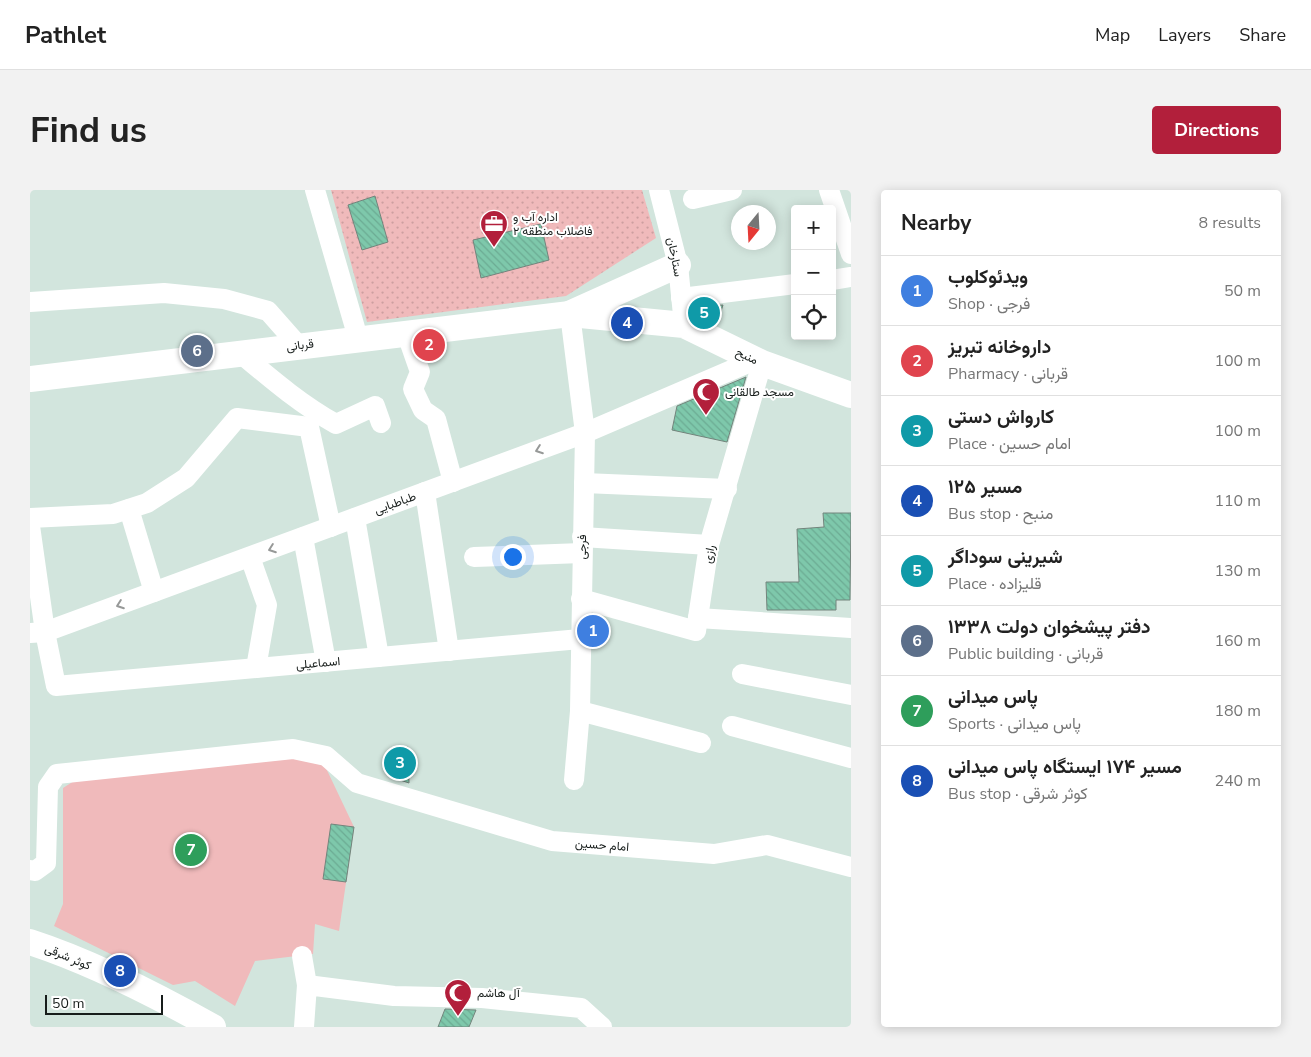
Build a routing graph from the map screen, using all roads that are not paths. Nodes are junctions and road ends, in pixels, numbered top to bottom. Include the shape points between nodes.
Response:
1 (315, 190) edge
2 (659, 190) edge
3 (732, 190) edge
4 (829, 190) edge
5 (692, 199) dead end
6 (851, 254) edge
7 (678, 265) junction
8 (851, 278) edge
9 (836, 280) edge
10 (791, 284) edge
11 (681, 298) junction
12 (30, 302) edge
13 (570, 314) junction
14 (684, 325) junction
15 (406, 332) junction
16 (358, 338) junction
17 (298, 345) junction
18 (239, 352) junction
19 (759, 362) junction
20 (30, 379) edge
21 (851, 395) edge
22 (381, 424) dead end
23 (585, 433) junction
24 (452, 482) junction
25 (584, 483) junction
26 (727, 489) junction
27 (425, 492) junction
28 (129, 509) junction
29 (30, 518) edge
30 (355, 518) junction
31 (30, 526) edge
32 (331, 527) junction
33 (303, 537) junction
34 (582, 545) junction
35 (709, 545) junction
36 (250, 557) junction
37 (474, 557) dead end
38 (154, 592) junction
39 (581, 599) junction
40 (698, 618) junction
41 (851, 628) edge
42 (38, 633) edge
43 (580, 639) junction
44 (449, 651) junction
45 (379, 657) junction
46 (326, 662) junction
47 (256, 668) junction
48 (742, 674) dead end
49 (851, 695) edge
50 (580, 711) junction
51 (732, 726) dead end
52 (701, 743) dead end
53 (851, 758) edge
54 (574, 780) dead end
55 (851, 867) edge
56 (30, 870) edge
57 (30, 942) edge
58 (302, 956) dead end
59 (307, 985) junction
60 (213, 1027) edge
61 (304, 1027) edge
62 (602, 1027) edge

1 - 16 street
2 - 7 street, ستارخان
3 - 5 street
4 - 6 street
7 - 11 street, ستارخان
7 - 13 main road
8 - 9 street
10 - 11 street
11 - 14 street, ستارخان
12 - 17 street via 164,292 214,298 268,311
13 - 14 main road, منبح
13 - 15 main road, قربانی
13 - 23 street, فرجی
14 - 19 main road, منبح
15 - 16 main road, قربانی
15 - 24 street via 420,372 413,389 423,410 436,419
16 - 17 main road, قربانی
17 - 18 main road, قربانی
18 - 20 main road, قربانی
18 - 22 street via 286,392 336,424 376,406
19 - 21 main road, منبح
19 - 23 street, طباطبایی
19 - 26 street, رازی
23 -> 24 street, طباطبایی
23 - 25 street, فرجی
24 - 27 street, طباطبایی
25 - 26 street
25 - 34 street, فرجی
26 - 35 street, رازی
27 - 30 street, طباطبایی
27 - 44 street
28 - 29 street via 113,514
28 - 32 street via 147,503 186,478 237,418 309,427
28 - 38 street
30 - 32 street, طباطبایی
30 - 45 street
31 - 42 street
32 - 33 street, طباطبایی
33 -> 36 street, طباطبایی
33 - 46 street
34 - 35 street
34 - 37 street
34 - 39 street, فرجی
35 - 40 street, رازی
36 - 38 street, طباطبایی
36 - 47 street via 267,605
38 -> 42 street, طباطبایی
39 - 40 street via 696,631
39 - 43 street, فرجی
40 - 41 street
42 - 47 street, اسماعیلی via 56,686
43 - 44 street, اسماعیلی
43 - 50 street, فرجی
44 - 45 street, اسماعیلی
45 - 46 street, اسماعیلی
46 - 47 street, اسماعیلی
48 - 49 street
50 - 52 street
50 - 54 street, فرجی
51 - 53 street
55 - 56 street, امام حسین via 767,845 714,854 552,841 357,783 326,756 293,749 57,774 48,787 46,863 36,871
57 - 60 main road, کوثر شرقی via 59,951
58 - 59 street
59 - 61 street
59 - 62 street via 394,996 482,998 581,1008

